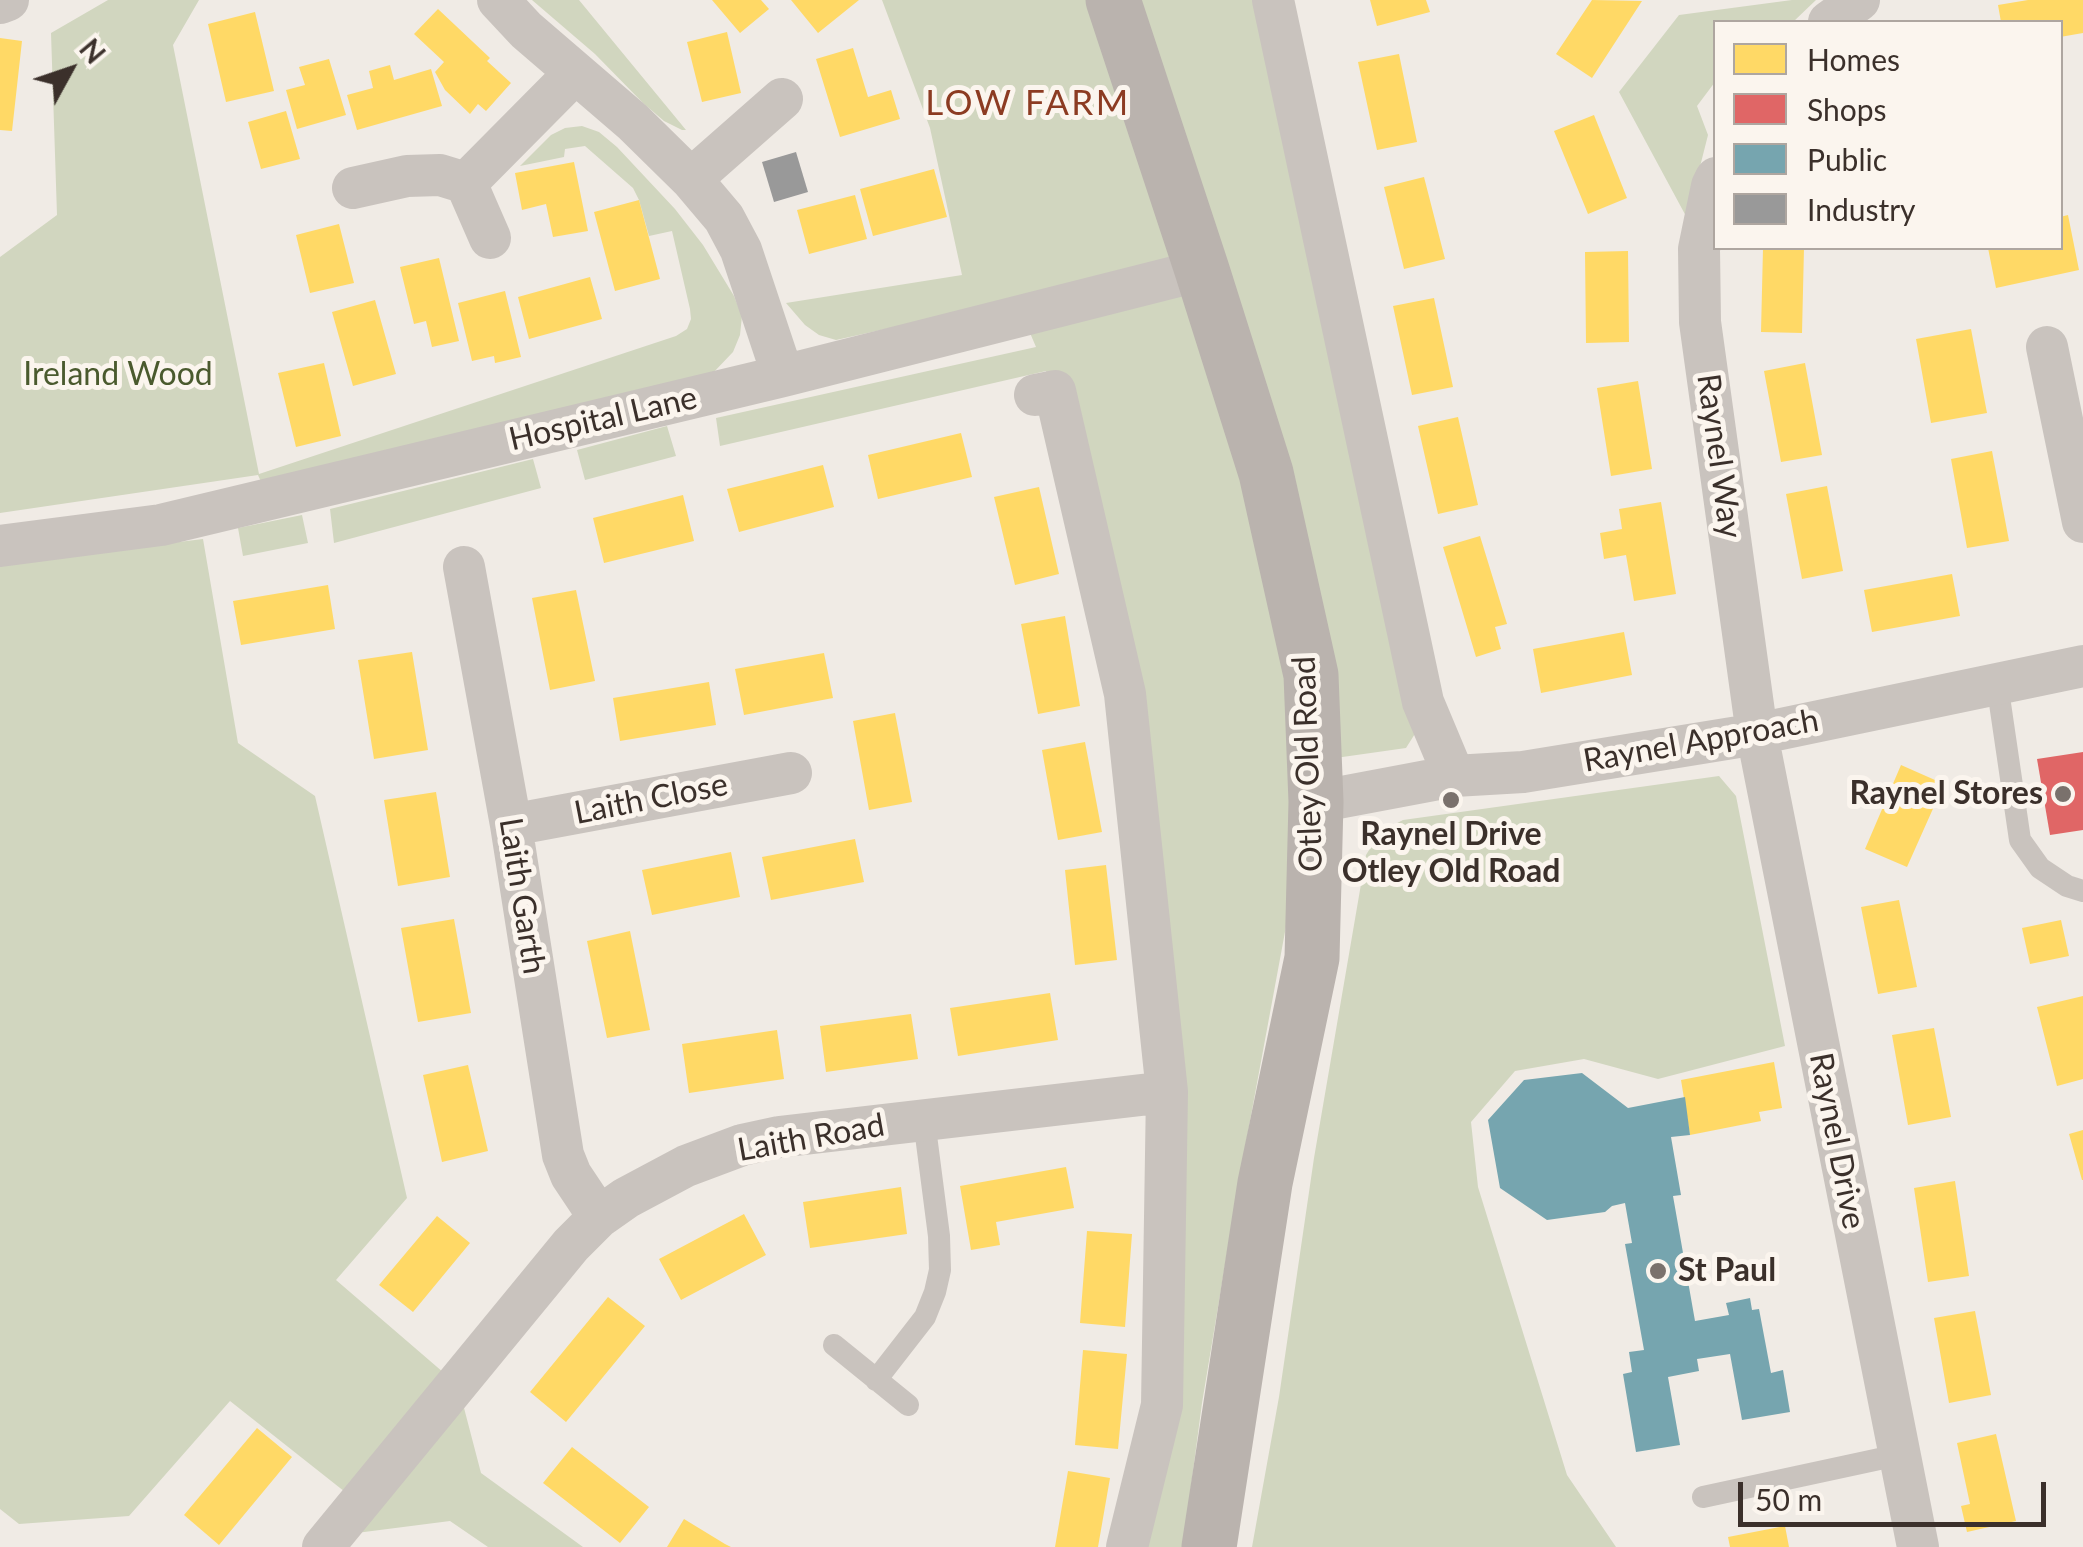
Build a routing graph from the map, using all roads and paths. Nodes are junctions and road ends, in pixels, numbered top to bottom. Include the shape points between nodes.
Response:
1 (8, 0) edge
2 (498, 0) edge
3 (1113, 0) edge
4 (1272, 0) edge
5 (1859, 0) edge
6 (0, 3) edge
7 (1833, 20) edge
8 (575, 73) junction
9 (782, 99) dead end
10 (691, 179) junction
11 (466, 183) junction
12 (1713, 184) edge
13 (353, 188) dead end
14 (490, 238) dead end
15 (1202, 270) junction
16 (2047, 347) dead end
17 (783, 376) junction
18 (1035, 396) dead end
19 (2083, 522) edge
20 (0, 546) edge
21 (464, 567) dead end
22 (2083, 666) edge
23 (1997, 683) junction
24 (1757, 734) junction
25 (791, 773) dead end
26 (1454, 776) junction
27 (1316, 802) junction
28 (511, 825) junction
29 (2083, 890) edge
30 (1167, 1092) junction
31 (924, 1120) junction
32 (599, 1218) junction
33 (834, 1345) dead end
34 (876, 1380) junction
35 (908, 1406) dead end
36 (1898, 1455) junction
37 (1703, 1496) dead end
38 (323, 1547) edge
39 (1127, 1547) edge
40 (1210, 1547) edge
41 (1918, 1547) edge

1 - 6 street
2 - 8 street
3 - 15 street, Otley Old Road
4 - 26 street via 1423,702
5 - 7 street
8 - 10 street
8 - 11 street
9 - 10 street
10 - 17 street via 741,250
11 - 13 street via 407,176
11 - 14 street
12 - 24 street, Raynel Way via 1699,250 1700,322
15 - 17 street, Hospital Lane
15 - 27 street, Otley Old Road via 1266,473 1311,675
16 - 19 street
17 - 20 street, Hospital Lane via 161,525
18 - 30 street via 1055,391 1124,694
21 - 28 street, Laith Garth
22 - 23 street, Raynel Approach
23 - 24 street, Raynel Approach
23 - 29 lane via 2020,840 2040,868
24 - 26 street, Raynel Approach via 1524,772
24 - 36 street, Raynel Drive
25 - 28 street, Laith Close
26 - 27 street, Raynel Approach
27 - 40 street, Otley Old Road via 1312,958 1265,1184
28 - 32 street, Laith Garth via 563,1155
30 - 31 street, Laith Road
30 - 39 street via 1162,1405
31 - 32 street, Laith Road via 742,1146 686,1166
31 - 34 lane via 939,1236 936,1292
32 - 38 street, Laith Road
33 - 34 lane
34 - 35 lane
36 - 37 lane
36 - 41 street, Raynel Drive

